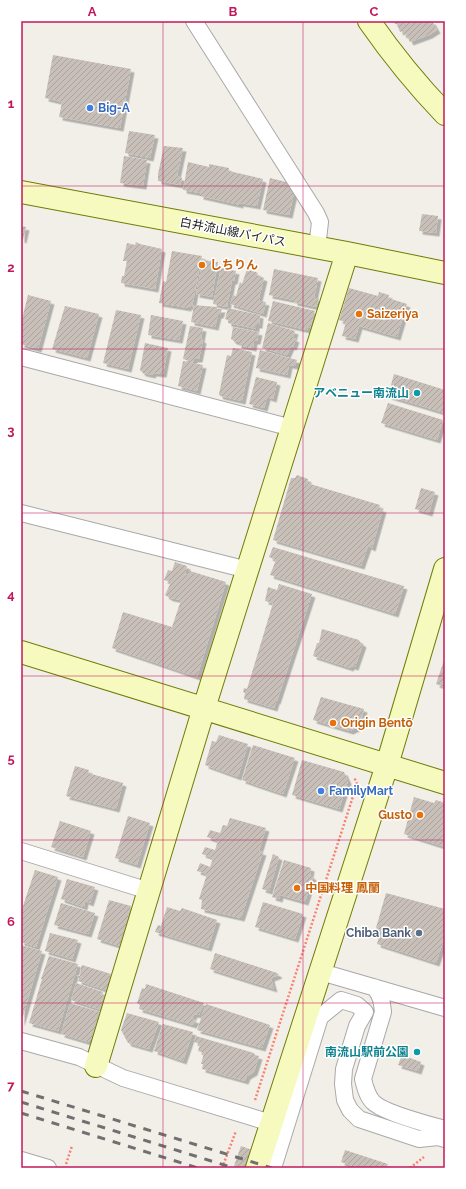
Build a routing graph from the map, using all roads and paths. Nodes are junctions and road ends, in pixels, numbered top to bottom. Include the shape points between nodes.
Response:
1 (194, 21) edge
2 (369, 21) edge
3 (445, 114) edge
4 (21, 192) edge
5 (317, 248) junction
6 (347, 253) junction
7 (445, 273) edge
8 (21, 357) edge
9 (292, 428) junction
10 (21, 513) edge
11 (445, 569) edge
12 (248, 570) junction
13 (21, 652) edge
14 (204, 708) junction
15 (387, 765) junction
16 (352, 772) dead end
17 (445, 783) edge
18 (21, 851) edge
19 (150, 891) junction
20 (321, 972) junction
21 (374, 987) junction
22 (408, 997) junction
23 (445, 1008) edge
24 (383, 1012) junction
25 (21, 1041) edge
26 (96, 1066) junction
27 (253, 1103) dead end
28 (271, 1123) junction
29 (238, 1126) dead end
30 (445, 1130) edge
31 (445, 1140) edge
32 (72, 1146) dead end
33 (21, 1160) edge
34 (48, 1168) edge
35 (65, 1168) edge
36 (222, 1168) edge
37 (257, 1168) edge
38 (273, 1168) edge

1 - 5 street via 316,213 320,222
2 - 3 street via 387,47
4 - 5 street, 白井流山線バイパス
5 - 6 street, 白井流山線バイパス
6 - 7 street, 白井流山線バイパス
6 - 9 street
8 - 9 street
9 - 12 street
10 - 12 street
11 - 15 street
12 - 14 street
13 - 14 street
14 - 15 street
14 - 19 street
15 - 17 street
15 - 20 street
16 - 27 path via 357,784
18 - 19 street
19 - 26 street
20 - 21 street
20 - 28 street
21 - 22 street
21 - 24 street via 382,1000
22 - 23 street
22 - 24 street via 388,1004
24 - 30 street via 363,1079 366,1090 373,1102 386,1110
25 - 26 street
26 - 28 street via 123,1078
28 - 37 street
29 - 36 path
31 - 38 street via 438,1137 419,1139 360,1119 350,1110 345,1100 344,1069 357,1026 365,1012 357,1004 341,1000 320,1017
32 - 35 path
33 - 34 street

